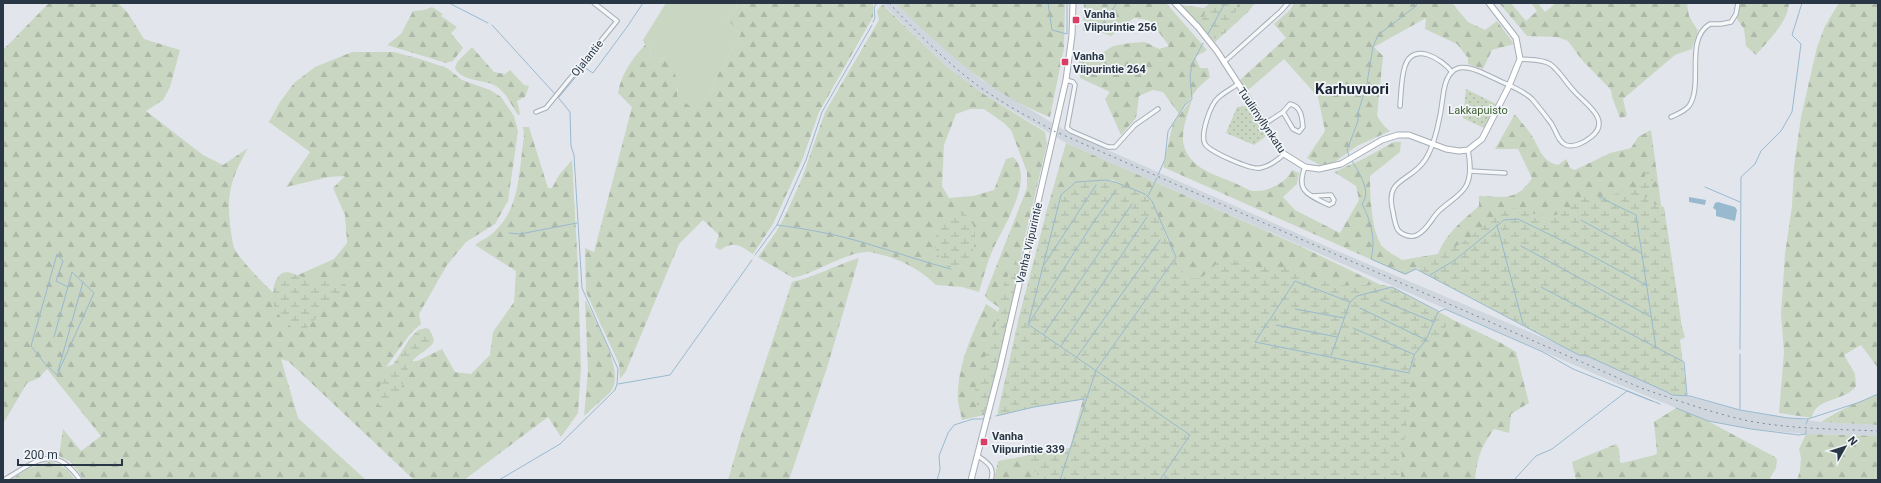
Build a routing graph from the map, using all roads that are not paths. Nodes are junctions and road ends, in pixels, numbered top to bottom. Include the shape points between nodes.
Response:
1 (594, 3) edge
2 (1073, 3) edge
3 (1175, 3) edge
4 (1288, 3) edge
5 (1489, 3) edge
6 (1738, 3) edge
7 (1520, 59) junction
8 (1224, 62) junction
9 (1452, 72) junction
10 (1066, 80) junction
11 (1238, 84) junction
12 (1509, 86) junction
13 (1400, 106) dead end
14 (1158, 109) dead end
15 (536, 112) dead end
16 (1283, 112) junction
17 (1671, 117) dead end
18 (1264, 124) junction
19 (1431, 143) junction
20 (1468, 150) junction
21 (1284, 154) junction
22 (1305, 167) junction
23 (1470, 171) junction
24 (1505, 173) dead end
25 (1312, 196) junction
26 (978, 456) junction
27 (4, 480) edge
28 (80, 480) edge
29 (971, 480) edge
30 (991, 480) edge

1 - 15 street, Ojalantie via 617,21 546,108
2 - 10 street, Vanha Viipurintie
3 - 8 street, Tuulimyllynkatu via 1208,38
4 - 8 street
5 - 7 street via 1516,38
6 - 17 street via 1731,22 1710,24 1703,31 1696,51 1694,89 1690,103
7 - 12 street
7 - 12 street via 1546,62 1555,68 1595,112 1598,122 1596,131 1592,137 1576,145 1565,145 1532,100
8 - 11 street, Tuulimyllynkatu
9 - 12 street via 1464,67 1471,68
9 - 13 street via 1436,57 1423,53 1412,57 1404,66
9 - 19 street via 1445,83 1440,117
10 - 14 street via 1075,85 1067,128 1108,147 1115,147 1135,125
10 - 26 street, Vanha Viipurintie
11 - 18 street, Tuulimyllynkatu
11 - 21 street via 1213,104 1203,134 1205,143 1212,150 1259,169
12 - 20 street via 1486,134
16 - 16 street via 1293,129 1299,132 1303,127 1297,107 1290,104
16 - 18 street
18 - 21 street, Tuulimyllynkatu
19 - 20 street, Tuulimyllynkatu via 1453,150
19 - 22 street, Tuulimyllynkatu via 1409,135 1398,135 1382,140 1333,167
19 - 23 street via 1424,161 1391,193 1396,224 1402,234 1413,236 1424,230 1437,213 1463,190
20 - 23 street
21 - 22 street, Tuulimyllynkatu
22 - 25 street via 1300,179 1301,185
23 - 24 street
25 - 25 street via 1329,205 1334,200 1328,194
26 - 29 street, Vanha Viipurintie
26 - 30 street via 993,469
27 - 28 street via 34,462 50,458 62,461

